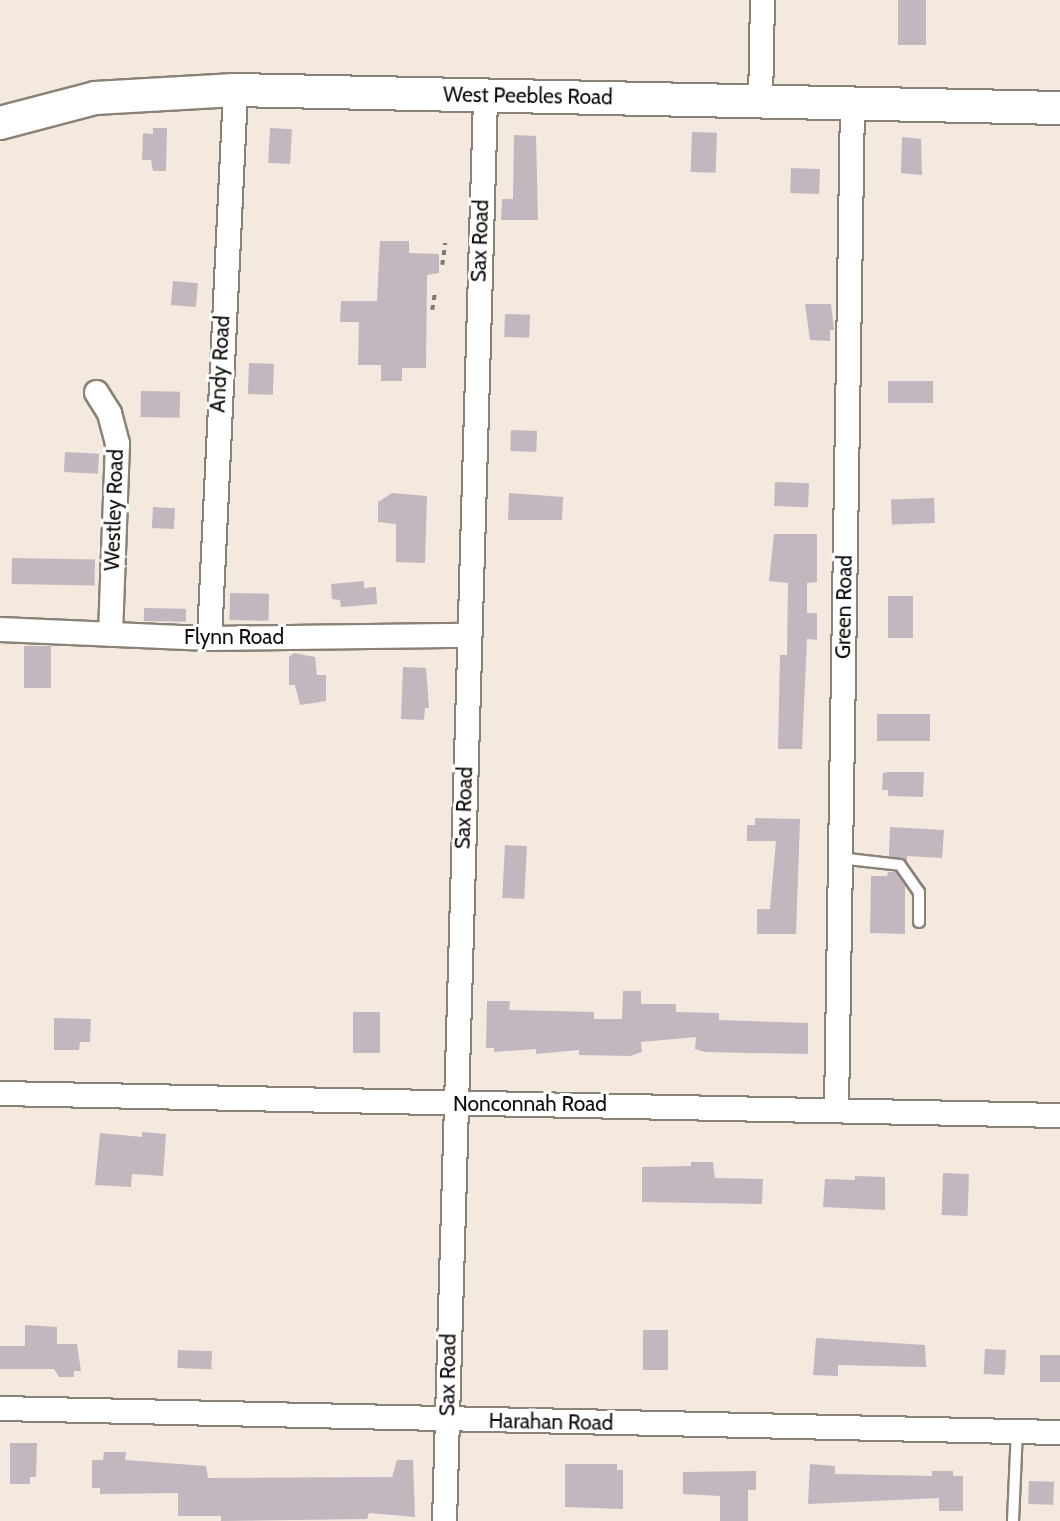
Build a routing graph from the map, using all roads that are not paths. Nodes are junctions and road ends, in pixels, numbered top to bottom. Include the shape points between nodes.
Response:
1 (762, 0) edge
2 (234, 90) junction
3 (485, 95) junction
4 (760, 102) junction
5 (852, 106) junction
6 (1060, 108) edge
7 (0, 123) edge
8 (96, 392) dead end
9 (0, 629) edge
10 (110, 634) junction
11 (468, 635) junction
12 (209, 638) junction
13 (839, 858) junction
14 (919, 922) dead end
15 (0, 1093) edge
16 (454, 1104) junction
17 (836, 1109) junction
18 (1060, 1115) edge
19 (0, 1408) edge
20 (447, 1419) junction
21 (1017, 1431) junction
22 (1060, 1432) edge
23 (444, 1521) edge
24 (1013, 1521) edge

1 - 4 street
2 - 3 main road, West Peebles Road
2 - 7 main road, West Peebles Road via 95,98
2 - 12 street, Andy Road
3 - 4 main road, West Peebles Road
3 - 11 street, Sax Road
4 - 5 main road, West Peebles Road
5 - 6 main road, West Peebles Road
5 - 13 street, Green Road
8 - 10 street, Westley Road via 109,413 117,443
9 - 10 street, Flynn Road
10 - 12 street, Flynn Road
11 - 12 street, Flynn Road
11 - 16 street, Sax Road
13 - 14 lane via 900,865 919,892
13 - 17 street, Green Road
15 - 16 street, Nonconnah Road
16 - 17 street, Nonconnah Road
16 - 20 street, Sax Road
17 - 18 street, Nonconnah Road
19 - 20 street, Harahan Road
20 - 21 street, Harahan Road
20 - 23 street, Sax Road
21 - 22 street, Harahan Road
21 - 24 lane

